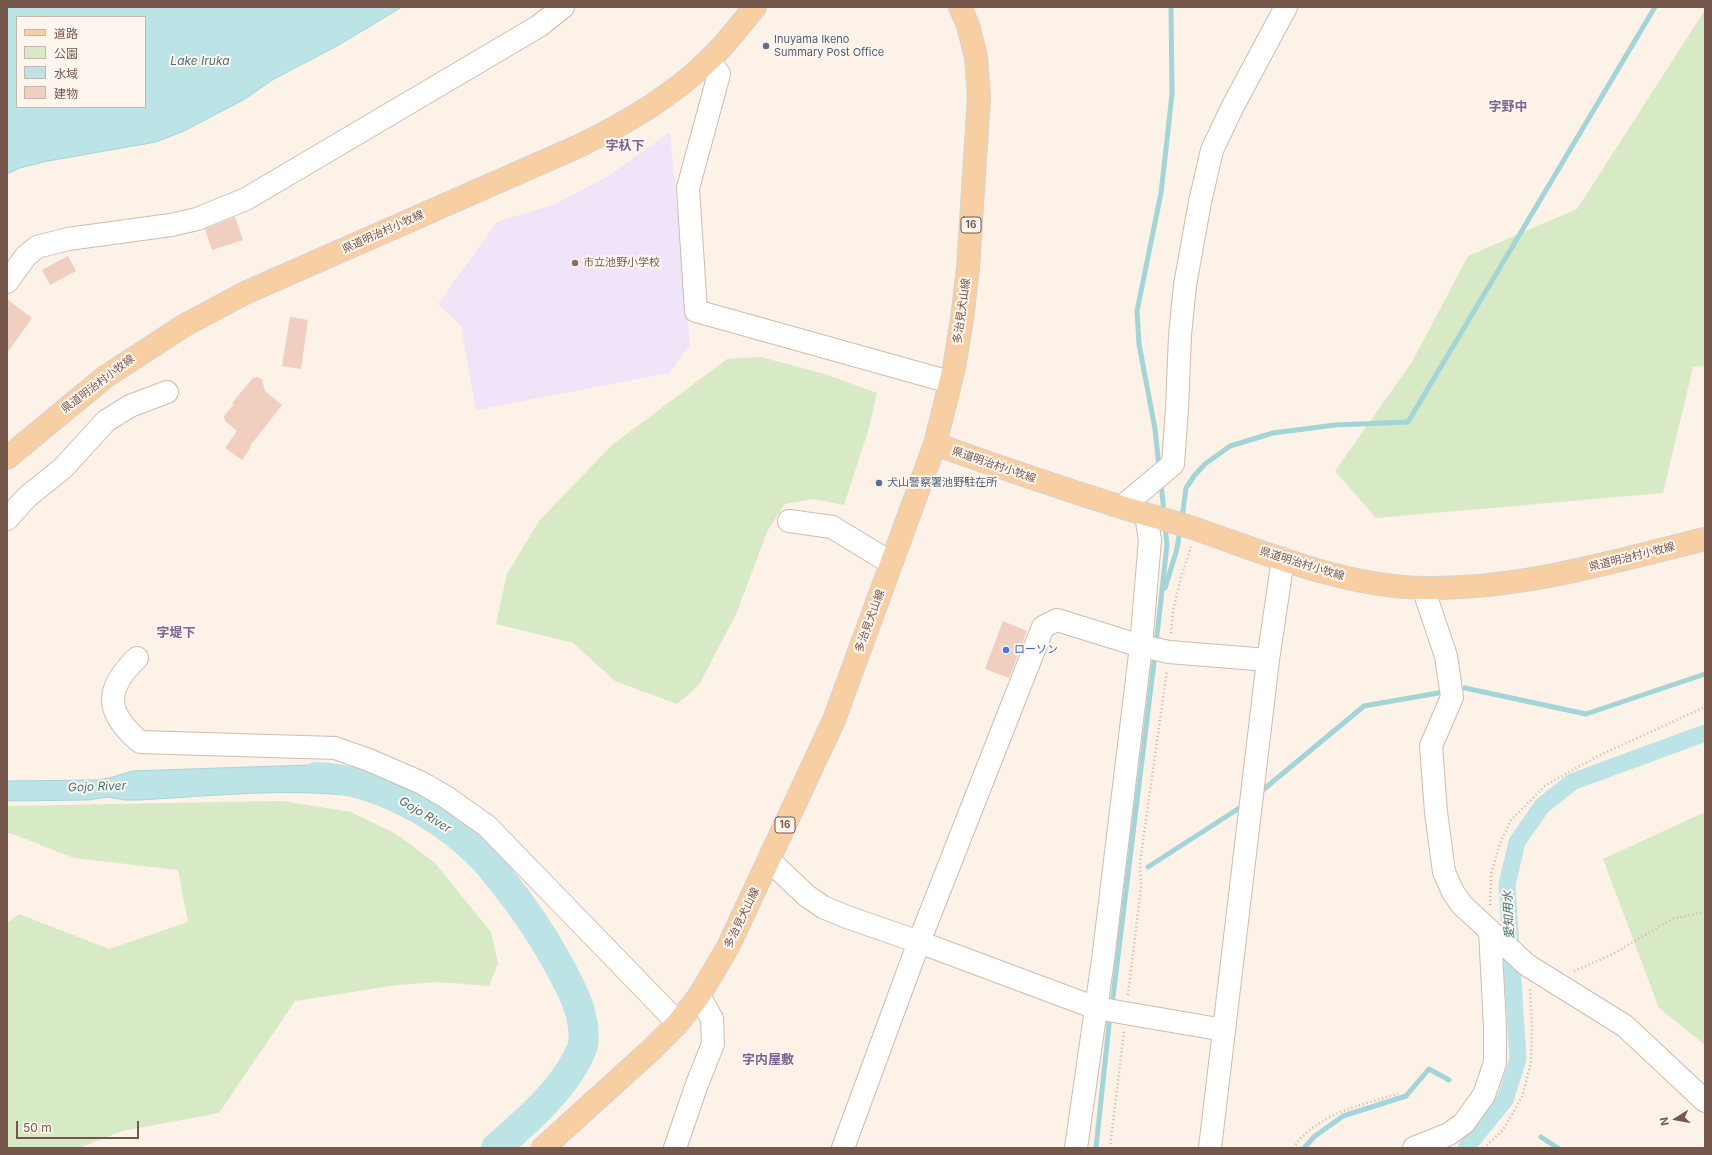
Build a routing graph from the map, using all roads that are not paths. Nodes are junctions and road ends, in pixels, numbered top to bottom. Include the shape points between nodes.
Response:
1 (563, 7) edge
2 (755, 7) edge
3 (960, 7) edge
4 (1286, 7) edge
5 (709, 60) junction
6 (7, 282) edge
7 (950, 382) junction
8 (167, 392) dead end
9 (935, 444) junction
10 (7, 458) edge
11 (1122, 507) junction
12 (1149, 515) junction
13 (7, 519) edge
14 (789, 520) dead end
15 (1705, 539) edge
16 (1283, 559) junction
17 (891, 563) junction
18 (1423, 588) junction
19 (1143, 647) junction
20 (137, 658) dead end
21 (1268, 660) junction
22 (769, 860) junction
23 (1494, 935) junction
24 (919, 942) junction
25 (699, 996) junction
26 (1098, 1008) junction
27 (678, 1023) junction
28 (1224, 1030) junction
29 (1705, 1101) edge
30 (543, 1148) edge
31 (675, 1148) edge
32 (843, 1148) edge
33 (1076, 1148) edge
34 (1210, 1148) edge
35 (1414, 1148) edge

1 - 6 street via 539,26 246,200 204,217 171,225 68,239 37,247 26,256
2 - 5 main road, 県道明治村小牧線
3 - 7 main road, 多治見犬山線 / 16 via 968,25 976,57 979,97 968,268 962,320
4 - 11 street via 1212,150 1185,285 1172,464
5 - 7 street via 720,74 688,188 696,311
5 - 10 main road, 県道明治村小牧線 via 654,105 606,133 245,293 185,325 105,377
7 - 9 main road, 多治見犬山線 / 16
8 - 13 street via 130,406 106,421 67,463 27,497
9 - 11 main road, 県道明治村小牧線
9 - 17 main road, 多治見犬山線 / 16
11 - 12 main road, 県道明治村小牧線
12 - 16 main road, 県道明治村小牧線
12 - 19 street via 1150,540
14 - 17 street via 832,528
15 - 18 main road, 県道明治村小牧線 via 1526,581
16 - 18 main road, 県道明治村小牧線 via 1351,578
16 - 21 street
17 - 22 main road, 多治見犬山線 / 16 via 834,720
18 - 23 street via 1446,656 1452,697 1431,746 1444,872 1462,905
19 - 21 street via 1168,652
19 - 24 street via 1056,620 1043,627
19 - 26 street
20 - 27 street via 123,672 115,687 112,704 119,721 140,742 335,748 422,783 487,826
21 - 28 street
22 - 24 street via 822,907
22 - 25 main road, 多治見犬山線 / 16 via 728,947
23 - 29 street via 1531,967 1625,1026
23 - 35 street via 1495,1063 1484,1095 1464,1123 1449,1134
24 - 26 street
24 - 32 street
25 - 27 main road, 多治見犬山線 / 16
25 - 31 street via 712,1019 713,1044
26 - 28 street
26 - 33 street
27 - 30 main road, 多治見犬山線 / 16
28 - 34 street

